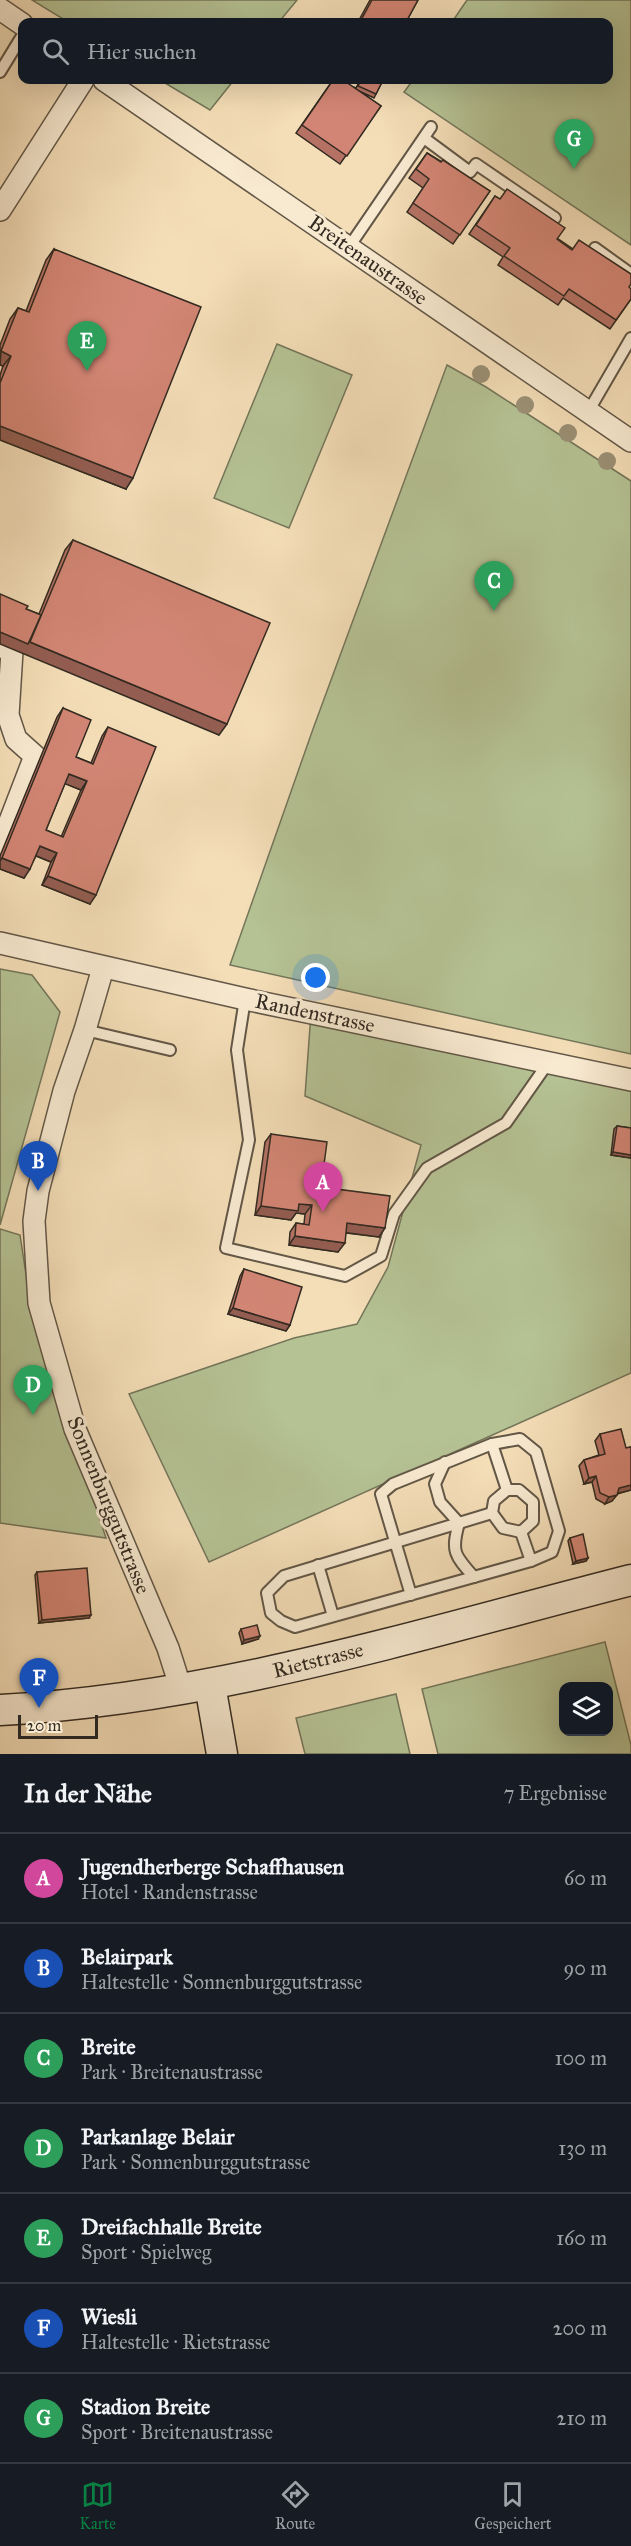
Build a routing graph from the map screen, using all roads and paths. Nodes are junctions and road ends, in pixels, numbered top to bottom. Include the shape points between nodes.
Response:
1 (0, 9) edge
2 (18, 21) edge
3 (18, 43) edge
4 (0, 72) edge
5 (80, 84) edge
6 (110, 84) edge
7 (431, 127) dead end
8 (424, 138) junction
9 (0, 210) edge
10 (555, 218) edge
11 (349, 247) junction
12 (594, 248) edge
13 (631, 274) edge
14 (631, 339) edge
15 (588, 412) junction
16 (631, 441) edge
17 (0, 646) edge
18 (0, 847) edge
19 (0, 943) edge
20 (103, 968) junction
21 (245, 999) junction
22 (86, 1029) junction
23 (170, 1050) dead end
24 (548, 1063) junction
25 (631, 1080) edge
26 (492, 1444) junction
27 (445, 1462) junction
28 (507, 1490) junction
29 (492, 1513) junction
30 (459, 1522) junction
31 (521, 1532) junction
32 (395, 1542) junction
33 (531, 1561) junction
34 (318, 1565) junction
35 (474, 1577) junction
36 (631, 1580) edge
37 (411, 1594) junction
38 (333, 1616) junction
39 (196, 1687) junction
40 (0, 1710) edge
41 (222, 1754) edge

1 - 2 street
3 - 4 lane
5 - 9 street
6 - 11 street, Breitenaustrasse
7 - 8 lane
8 - 10 lane via 470,172 476,164
8 - 11 lane
11 - 15 street, Breitenaustrasse
12 - 13 lane
14 - 15 lane
15 - 16 street, Breitenaustrasse
17 - 18 street via 12,651 8,715 16,739 35,756
19 - 20 street, Randenstrasse
20 - 21 street, Randenstrasse
20 - 22 street, Sonnenburggutstrasse
21 - 24 street, Randenstrasse
21 - 24 lane via 237,1050 249,1140 226,1248 345,1276 381,1256 394,1215 427,1168 506,1123
22 - 23 lane
22 - 39 street, Sonnenburggutstrasse via 64,1091 38,1191 34,1221 39,1303 75,1429 168,1648
24 - 25 street, Randenstrasse
26 - 27 lane
26 - 28 lane
26 - 33 lane via 520,1439 536,1452 559,1531 552,1552
27 - 30 lane via 435,1484 440,1502
27 - 32 lane via 393,1484 381,1494
28 - 29 lane via 494,1501
28 - 31 lane via 519,1490 532,1503 533,1521
29 - 30 lane
29 - 31 lane via 503,1528
30 - 32 lane
30 - 35 lane via 453,1544 459,1561
31 - 33 lane
32 - 34 lane
32 - 37 lane
33 - 35 lane
34 - 38 lane
34 - 38 lane via 284,1575 267,1593 271,1613 295,1627
35 - 37 lane
36 - 39 street, Rietstrasse via 263,1674
37 - 38 lane
39 - 40 street, Rietstrasse via 75,1705
39 - 41 street, Sonnenburggutstrasse

